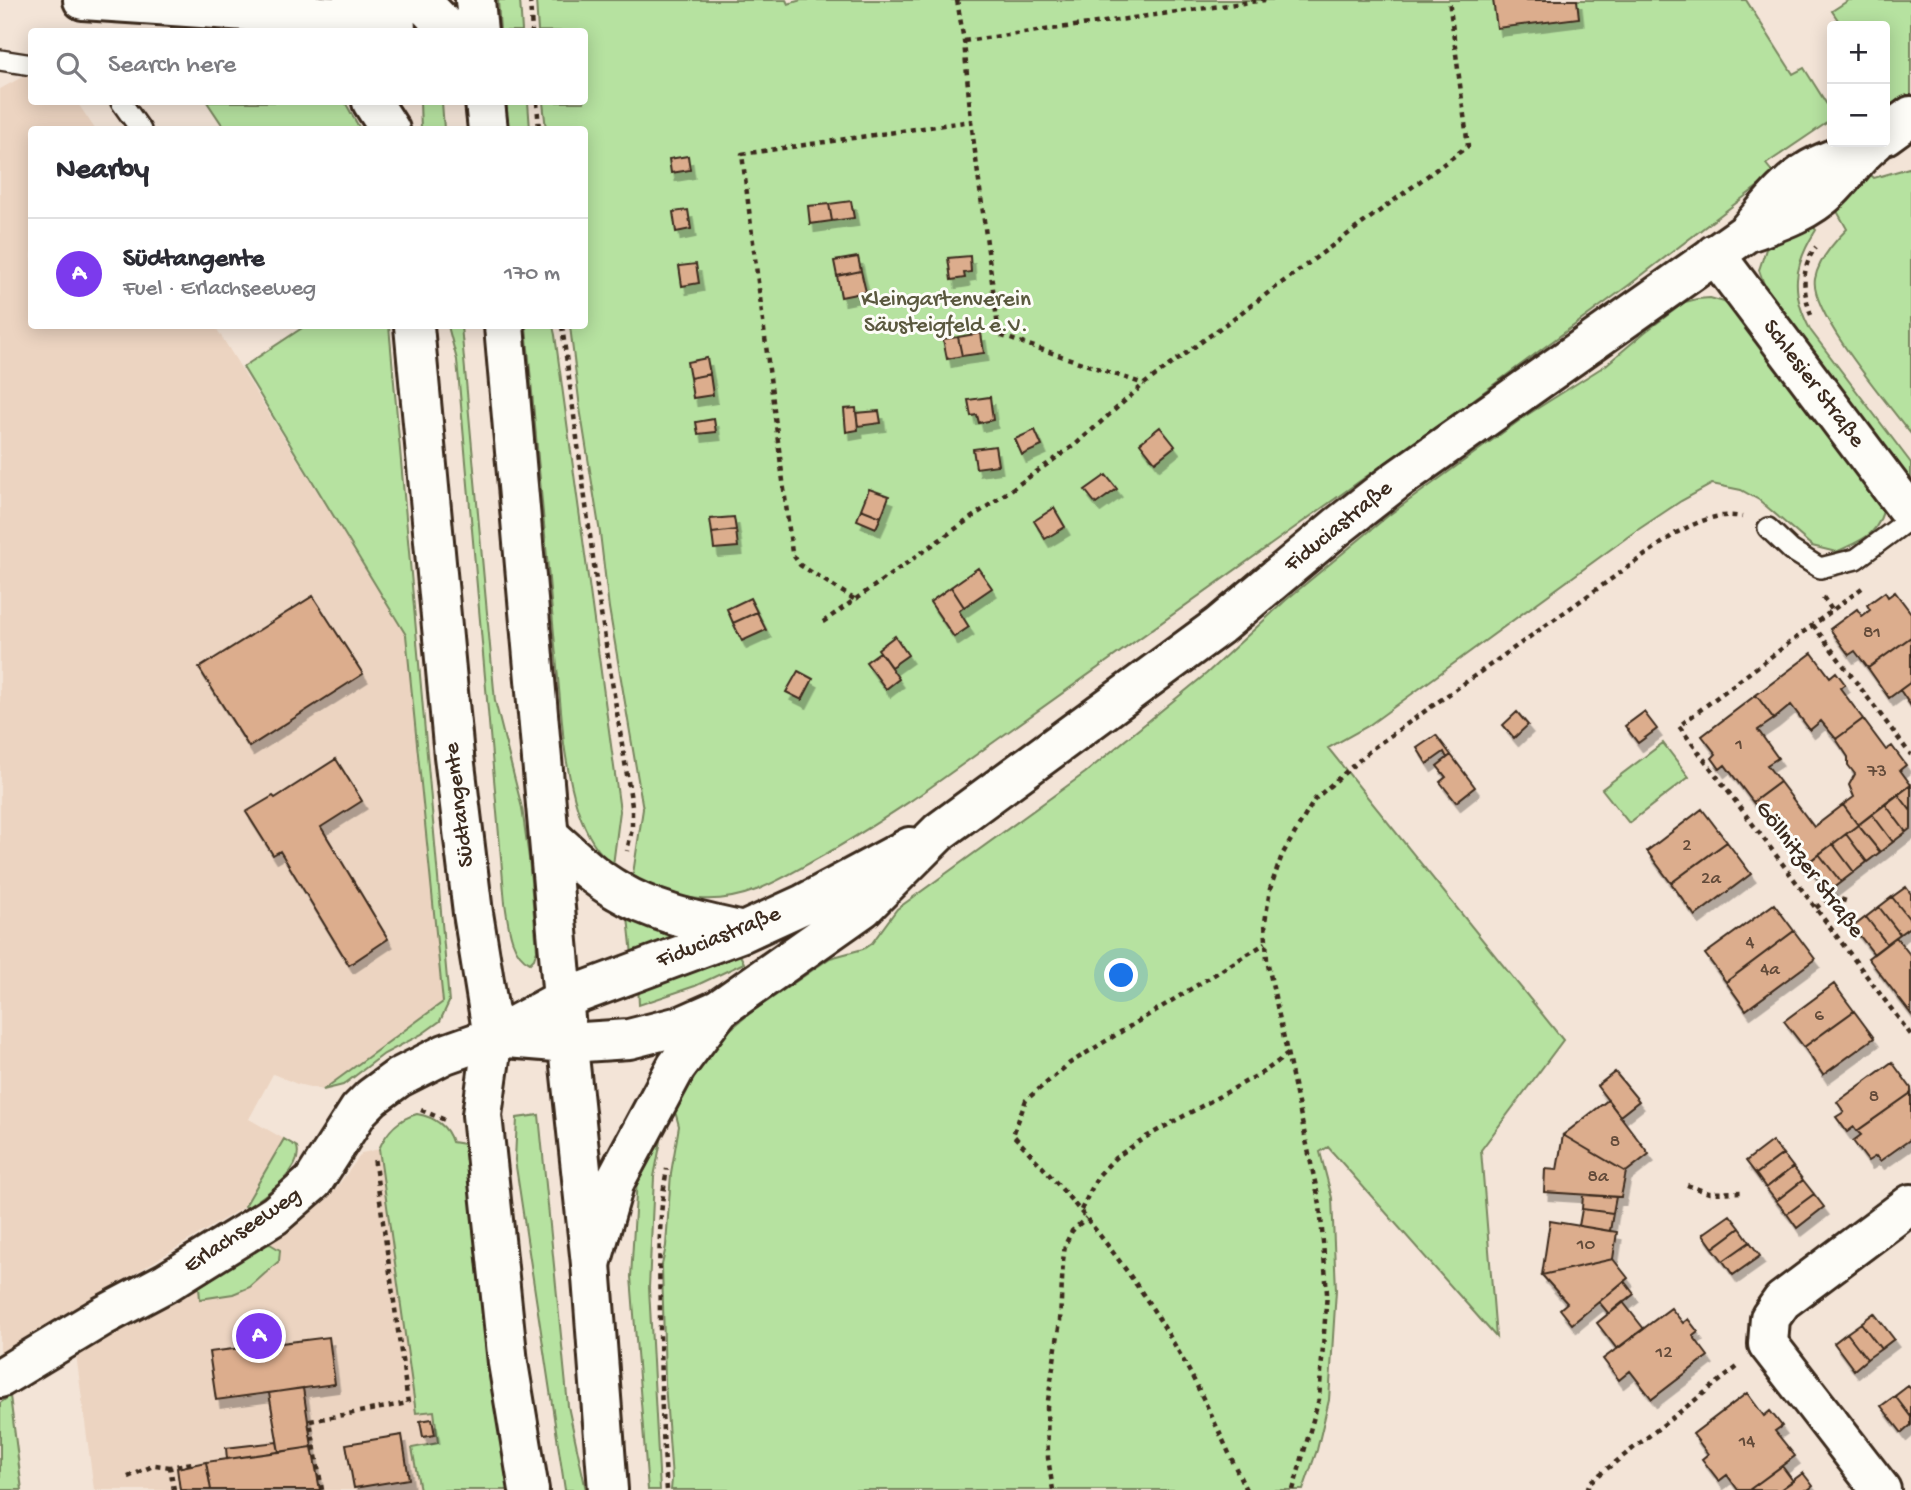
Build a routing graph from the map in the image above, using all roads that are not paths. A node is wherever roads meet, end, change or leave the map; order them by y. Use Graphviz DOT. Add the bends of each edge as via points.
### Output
graph roads {
  1 [pos="83,0"];
  2 [pos="475,0"];
  3 [pos="402,7"];
  4 [pos="278,22"];
  5 [pos="443,28"];
  6 [pos="478,28"];
  7 [pos="0,60"];
  8 [pos="28,64"];
  9 [pos="123,105"];
  10 [pos="374,105"];
  11 [pos="400,105"];
  12 [pos="485,105"];
  13 [pos="1911,116"];
  14 [pos="138,126"];
  15 [pos="387,126"];
  16 [pos="401,126"];
  17 [pos="488,126"];
  18 [pos="1890,131"];
  19 [pos="1862,147"];
  20 [pos="1870,147"];
  21 [pos="1746,233"];
  22 [pos="1715,254"];
  23 [pos="414,329"];
  24 [pos="504,329"];
  25 [pos="1911,516"];
  26 [pos="1768,528"];
  27 [pos="940,831"];
  28 [pos="551,836"];
  29 [pos="743,932"];
  30 [pos="564,999"];
  31 [pos="718,1010"];
  32 [pos="493,1037"];
  33 [pos="568,1043"];
  34 [pos="1911,1204"];
  35 [pos="591,1264"];
  36 [pos="0,1378"];
  37 [pos="529,1490"];
  38 [pos="608,1490"];
  39 [pos="1881,1490"];
  1 -- 4 [label="main road"];
  2 -- 6 [label="main road"];
  3 -- 4 [label="main road" via="360,16"];
  3 -- 5 [label="main road"];
  7 -- 8 [label="lane"];
  9 -- 14 [label="lane"];
  10 -- 15 [label="main road"];
  11 -- 16 [label="main road"];
  12 -- 17 [label="main road"];
  13 -- 18 [label="main road, Fiduciastraße"];
  19 -- 21 [label="main road, Fiduciastraße" via="1812,168 1784,188"];
  20 -- 21 [label="main road, Fiduciastraße" via="1812,204"];
  21 -- 22 [label="main road, Fiduciastraße"];
  22 -- 25 [label="main road, Schlesier Straße"];
  22 -- 27 [label="main road, Fiduciastraße" via="1397,480 1219,626"];
  23 -- 32 [label="main road, Südtangente" via="454,756"];
  24 -- 28 [label="main road"];
  25 -- 26 [label="lane" via="1856,559 1820,568"];
  27 -- 29 [label="main road, Fiduciastraße"];
  27 -- 31 [label="main road, Fiduciastraße" via="863,908"];
  28 -- 29 [label="main road" via="619,892 668,914"];
  28 -- 30 [label="main road"];
  29 -- 30 [label="main road, Fiduciastraße"];
  30 -- 32 [label="main road, Fiduciastraße"];
  30 -- 33 [label="main road"];
  31 -- 33 [label="main road, Fiduciastraße" via="654,1034"];
  31 -- 35 [label="main road" via="676,1067 615,1181"];
  32 -- 33 [label="main road, Fiduciastraße"];
  32 -- 36 [label="main road, Erlachseeweg" via="445,1054 372,1097 313,1182 275,1215"];
  32 -- 37 [label="main road, Südtangente" via="482,1115 508,1363"];
  33 -- 35 [label="main road"];
  34 -- 39 [label="main road" via="1782,1301 1770,1318 1769,1345"];
  35 -- 38 [label="main road"];
}
